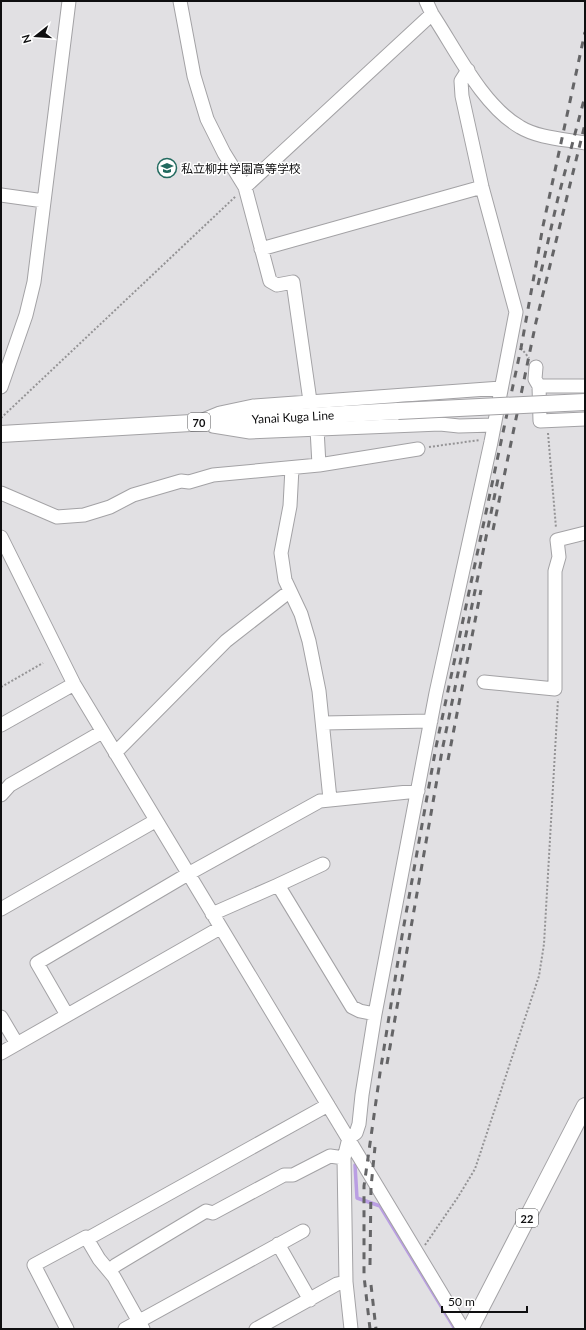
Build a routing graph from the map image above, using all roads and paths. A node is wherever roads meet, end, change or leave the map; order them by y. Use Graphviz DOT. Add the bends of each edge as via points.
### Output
graph roads {
  1 [pos="69,1"];
  2 [pos="180,1"];
  3 [pos="426,1"];
  4 [pos="432,14"];
  5 [pos="468,70"];
  6 [pos="585,143"];
  7 [pos="245,187"];
  8 [pos="482,187"];
  9 [pos="1,195"];
  10 [pos="44,201"];
  11 [pos="261,249"];
  12 [pos="511,336"];
  13 [pos="536,367"];
  14 [pos="1,386"];
  15 [pos="539,386"];
  16 [pos="585,386"];
  17 [pos="501,388"];
  18 [pos="438,392"];
  19 [pos="310,401"];
  20 [pos="585,402"];
  21 [pos="1,418"];
  22 [pos="585,419"];
  23 [pos="546,421"];
  24 [pos="199,422"];
  25 [pos="440,424"];
  26 [pos="494,425"];
  27 [pos="317,429"];
  28 [pos="1,434"];
  29 [pos="490,442"];
  30 [pos="418,449"];
  31 [pos="319,465"];
  32 [pos="292,468"];
  33 [pos="1,492"];
  34 [pos="585,534"];
  35 [pos="1,537"];
  36 [pos="557,540"];
  37 [pos="290,591"];
  38 [pos="43,664"];
  39 [pos="484,682"];
  40 [pos="74,684"];
  41 [pos="1,687"];
  42 [pos="555,689"];
  43 [pos="431,721"];
  44 [pos="323,723"];
  45 [pos="1,725"];
  46 [pos="102,732"];
  47 [pos="115,753"];
  48 [pos="418,791"];
  49 [pos="1,795"];
  50 [pos="330,799"];
  51 [pos="155,821"];
  52 [pos="323,864"];
  53 [pos="188,874"];
  54 [pos="278,885"];
  55 [pos="1,909"];
  56 [pos="212,914"];
  57 [pos="220,928"];
  58 [pos="375,1014"];
  59 [pos="67,1015"];
  60 [pos="1,1017"];
  61 [pos="17,1044"];
  62 [pos="1,1053"];
  63 [pos="328,1105"];
  64 [pos="585,1106"];
  65 [pos="349,1138"];
  66 [pos="344,1158"];
  67 [pos="303,1231"];
  68 [pos="87,1239"];
  69 [pos="278,1244"];
  70 [pos="418,1252"];
  71 [pos="109,1271"];
  72 [pos="346,1282"];
  73 [pos="310,1300"];
  74 [pos="141,1325"];
  75 [pos="67,1329"];
  76 [pos="125,1329"];
  77 [pos="256,1329"];
  78 [pos="351,1329"];
  79 [pos="464,1329"];
  80 [pos="470,1329"];
  1 -- 10 [label="street"];
  2 -- 7 [label="street" via="194,76 207,119"];
  3 -- 4 [label="street"];
  4 -- 5 [label="street"];
  4 -- 7 [label="street"];
  5 -- 6 [label="street" via="491,104 520,128"];
  5 -- 8 [label="street" via="461,81 462,96"];
  7 -- 11 [label="street"];
  7 -- 21 [label="path"];
  8 -- 11 [label="street"];
  8 -- 12 [label="street" via="516,312"];
  9 -- 10 [label="street"];
  10 -- 14 [label="street" via="34,282 26,315"];
  11 -- 19 [label="street" via="270,281 277,285 293,282"];
  12 -- 13 [label="path"];
  12 -- 17 [label="street"];
  13 -- 15 [label="street" via="535,378"];
  15 -- 16 [label="street"];
  15 -- 23 [label="street" via="540,421"];
  17 -- 18 [label="street"];
  17 -- 26 [label="street"];
  18 -- 19 [label="street"];
  18 -- 25 [label="street"];
  19 -- 24 [label="street" via="253,406 220,413"];
  20 -- 24 [label="main road, Yanai Kuga Line / 70, bridge"];
  22 -- 23 [label="street"];
  23 -- 36 [label="path"];
  24 -- 27 [label="street" via="250,432"];
  24 -- 28 [label="main road, Yanai Kuga Line / 70"];
  25 -- 26 [label="street"];
  25 -- 27 [label="street"];
  26 -- 29 [label="street"];
  27 -- 31 [label="street"];
  29 -- 30 [label="path" via="479,440"];
  29 -- 43 [label="street"];
  30 -- 31 [label="street"];
  31 -- 32 [label="street"];
  32 -- 33 [label="street" via="213,475 189,482 181,481 133,495 110,507 84,515 57,517"];
  32 -- 37 [label="street" via="290,506 281,553 285,580"];
  34 -- 36 [label="street"];
  35 -- 40 [label="street"];
  36 -- 42 [label="street" via="559,557 555,571"];
  37 -- 44 [label="street" via="301,614 309,641"];
  37 -- 47 [label="street" via="226,641"];
  38 -- 41 [label="path"];
  39 -- 42 [label="street"];
  40 -- 45 [label="street"];
  40 -- 46 [label="street"];
  42 -- 70 [label="path" via="558,698 554,780 544,944 539,976 475,1168 454,1203"];
  43 -- 44 [label="street"];
  43 -- 48 [label="street"];
  44 -- 50 [label="street"];
  46 -- 47 [label="street"];
  46 -- 49 [label="street" via="10,785"];
  47 -- 51 [label="street"];
  48 -- 50 [label="street"];
  48 -- 58 [label="street"];
  50 -- 53 [label="street" via="320,801"];
  51 -- 53 [label="street"];
  51 -- 55 [label="street"];
  52 -- 54 [label="street"];
  53 -- 56 [label="street"];
  53 -- 59 [label="street" via="37,963"];
  54 -- 56 [label="street"];
  54 -- 58 [label="street" via="352,1007"];
  56 -- 57 [label="street"];
  57 -- 59 [label="street"];
  57 -- 63 [label="street"];
  58 -- 65 [label="street" via="360,1124 356,1133"];
  59 -- 61 [label="street"];
  60 -- 61 [label="street"];
  61 -- 62 [label="street"];
  63 -- 65 [label="street"];
  63 -- 68 [label="street"];
  64 -- 80 [label="main road, 22"];
  65 -- 66 [label="street"];
  65 -- 70 [label="street"];
  66 -- 71 [label="street" via="330,1156 293,1175 284,1175 213,1213 206,1211"];
  66 -- 72 [label="street"];
  67 -- 69 [label="street"];
  68 -- 71 [label="street"];
  68 -- 75 [label="street" via="86,1237 34,1265"];
  69 -- 73 [label="street"];
  69 -- 74 [label="street"];
  70 -- 79 [label="street"];
  71 -- 74 [label="street"];
  72 -- 73 [label="street" via="337,1284"];
  72 -- 78 [label="street"];
  73 -- 77 [label="street"];
  74 -- 76 [label="street"];
}
